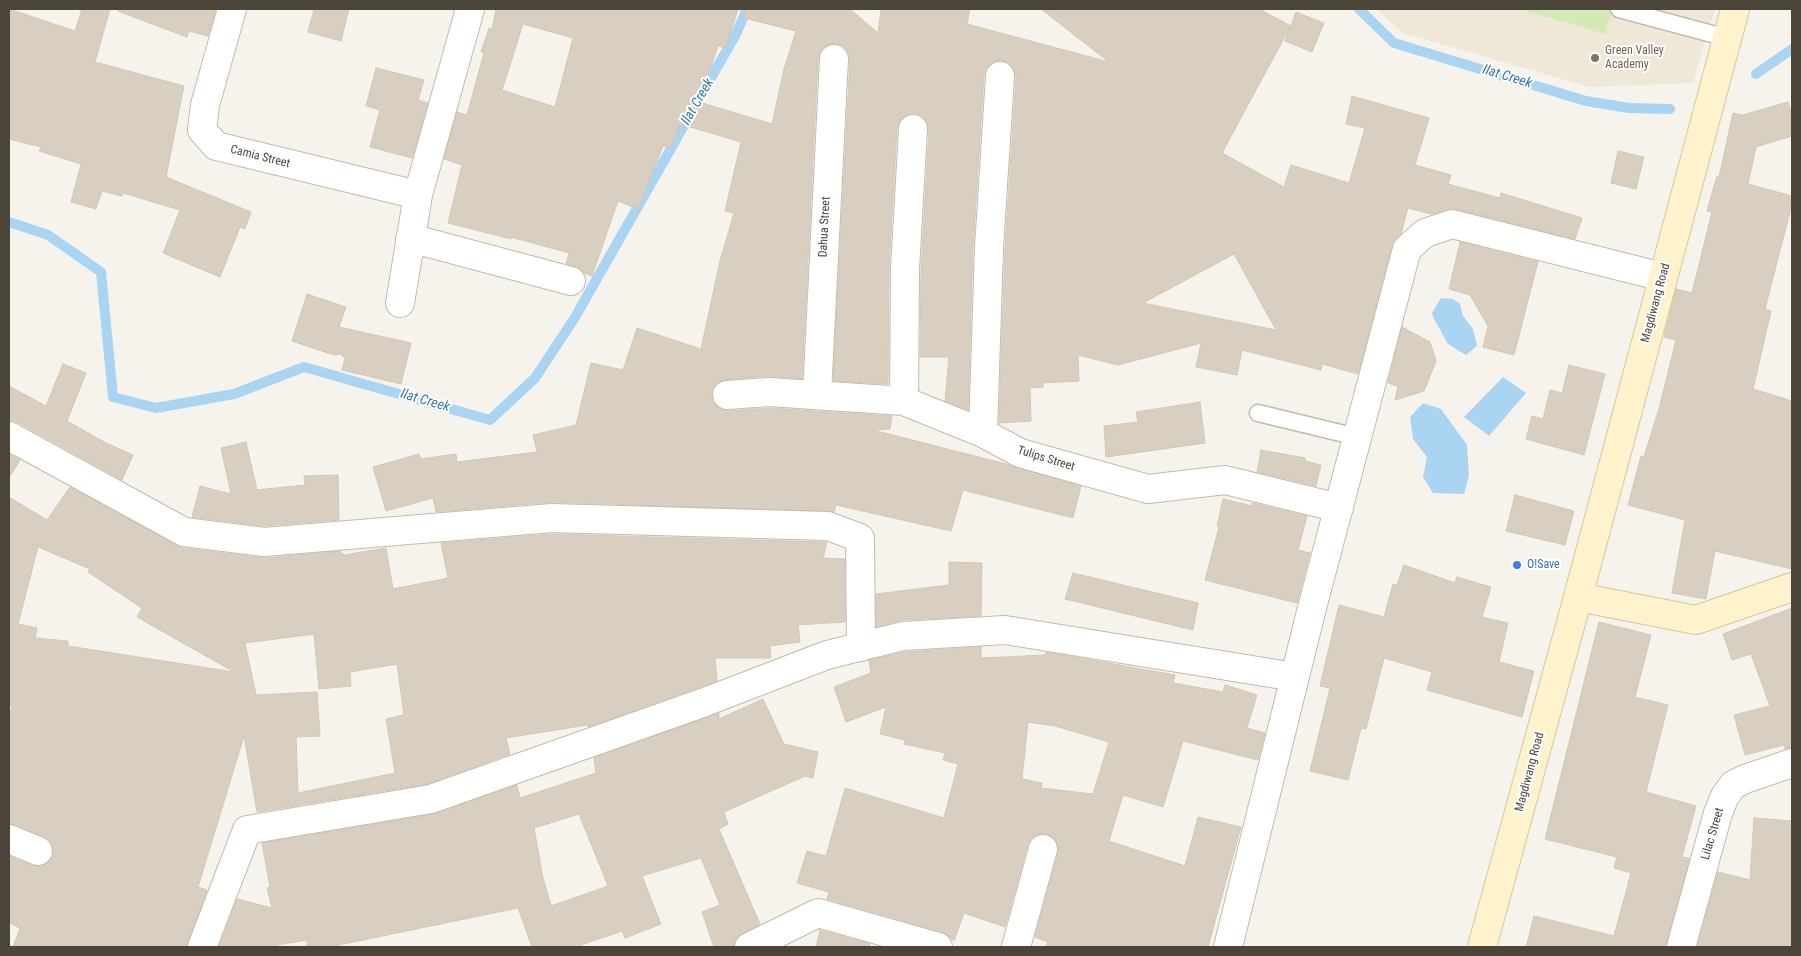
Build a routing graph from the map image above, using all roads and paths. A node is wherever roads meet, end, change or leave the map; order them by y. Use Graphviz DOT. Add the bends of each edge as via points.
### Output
graph roads {
  1 [pos="232,9"];
  2 [pos="470,9"];
  3 [pos="1619,9"];
  4 [pos="1734,9"];
  5 [pos="1726,38"];
  6 [pos="834,59"];
  7 [pos="1000,76"];
  8 [pos="913,129"];
  9 [pos="418,194"];
  10 [pos="410,238"];
  11 [pos="1663,277"];
  12 [pos="571,281"];
  13 [pos="400,304"];
  14 [pos="727,395"];
  15 [pos="817,395"];
  16 [pos="904,401"];
  17 [pos="1258,413"];
  18 [pos="983,433"];
  19 [pos="9,436"];
  20 [pos="1357,436"];
  21 [pos="1339,508"];
  22 [pos="1792,587"];
  23 [pos="1578,597"];
  24 [pos="862,647"];
  25 [pos="1295,677"];
  26 [pos="1792,763"];
  27 [pos="9,839"];
  28 [pos="1043,849"];
  29 [pos="38,850"];
  30 [pos="893,940"];
  31 [pos="202,947"];
  32 [pos="749,947"];
  33 [pos="938,947"];
  34 [pos="1016,947"];
  35 [pos="1228,947"];
  36 [pos="1482,947"];
  37 [pos="1681,947"];
  1 -- 9 [label="street, Camia Street" via="205,105 202,130 216,146"];
  2 -- 9 [label="street"];
  3 -- 5 [label="lane"];
  4 -- 5 [label="main road, Magdiwang Road"];
  5 -- 11 [label="main road, Magdiwang Road"];
  6 -- 15 [label="street, Dahua Street"];
  7 -- 18 [label="street" via="989,248"];
  8 -- 16 [label="street" via="905,269"];
  9 -- 10 [label="street"];
  10 -- 12 [label="street"];
  10 -- 13 [label="street"];
  11 -- 20 [label="street" via="1452,224 1425,233 1407,249"];
  11 -- 23 [label="main road, Magdiwang Road"];
  14 -- 15 [label="street, Tulips Street" via="769,392"];
  15 -- 16 [label="street, Tulips Street"];
  16 -- 18 [label="street, Tulips Street"];
  17 -- 20 [label="lane"];
  18 -- 21 [label="street, Tulips Street" via="1020,453 1148,489 1225,480"];
  19 -- 24 [label="street" via="184,532 264,542 552,518 828,526 860,538"];
  20 -- 21 [label="street"];
  21 -- 25 [label="street"];
  22 -- 23 [label="main road" via="1696,620"];
  23 -- 36 [label="main road, Magdiwang Road"];
  24 -- 25 [label="street" via="903,636 1005,630"];
  24 -- 31 [label="street" via="827,655 706,702 431,799 247,830"];
  25 -- 35 [label="street"];
  26 -- 37 [label="street, Lilac Street" via="1745,779 1725,796"];
  27 -- 29 [label="street"];
  28 -- 34 [label="street"];
  30 -- 32 [label="street" via="818,914"];
  30 -- 33 [label="street"];
}
